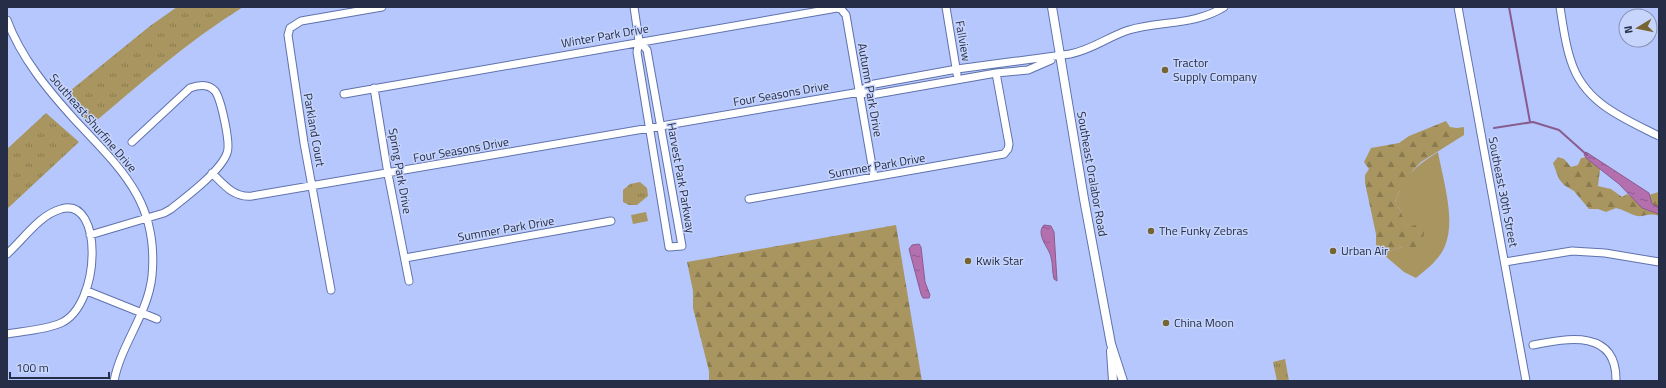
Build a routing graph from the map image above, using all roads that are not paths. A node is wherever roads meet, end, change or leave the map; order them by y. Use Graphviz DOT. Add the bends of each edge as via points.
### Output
graph roads {
  1 [pos="382,7"];
  2 [pos="634,7"];
  3 [pos="946,7"];
  4 [pos="1052,7"];
  5 [pos="1224,7"];
  6 [pos="1458,7"];
  7 [pos="1560,7"];
  8 [pos="841,9"];
  9 [pos="7,20"];
  10 [pos="10,35"];
  11 [pos="639,41"];
  12 [pos="1060,56"];
  13 [pos="957,70"];
  14 [pos="996,73"];
  15 [pos="958,80"];
  16 [pos="374,88"];
  17 [pos="860,92"];
  18 [pos="344,94"];
  19 [pos="660,126"];
  20 [pos="648,128"];
  21 [pos="1659,136"];
  22 [pos="132,142"];
  23 [pos="212,173"];
  24 [pos="388,174"];
  25 [pos="874,177"];
  26 [pos="312,186"];
  27 [pos="749,199"];
  28 [pos="147,218"];
  29 [pos="612,222"];
  30 [pos="90,235"];
  31 [pos="7,254"];
  32 [pos="405,258"];
  33 [pos="1505,262"];
  34 [pos="1659,262"];
  35 [pos="409,281"];
  36 [pos="332,290"];
  37 [pos="87,291"];
  38 [pos="142,314"];
  39 [pos="157,319"];
  40 [pos="7,334"];
  41 [pos="1111,344"];
  42 [pos="1533,345"];
  43 [pos="114,381"];
  44 [pos="1113,381"];
  45 [pos="1123,381"];
  46 [pos="1526,381"];
  47 [pos="1616,381"];
  1 -- 26 [label="street, Parkland Court" via="301,21 290,28 288,35"];
  2 -- 11 [label="street, Harvest Park Parkway"];
  3 -- 13 [label="street, Fallview"];
  4 -- 12 [label="main road, Southeast Oralabor Road"];
  5 -- 12 [label="street" via="1202,17 1132,30 1088,50"];
  6 -- 33 [label="street, Southeast 30th Street"];
  7 -- 21 [label="street" via="1571,61 1585,89 1608,110"];
  8 -- 11 [label="street, Winter Park Drive" via="827,9"];
  8 -- 17 [label="street, Autumn Park Drive" via="846,15"];
  9 -- 10 [label="street, Southeast Shurfine Drive"];
  10 -- 28 [label="street, Southeast Shurfine Drive" via="48,90 129,179"];
  11 -- 16 [label="street, Winter Park Drive"];
  11 -- 19 [label="street, Harvest Park Parkway" via="647,50"];
  11 -- 20 [label="street, Harvest Park Parkway" via="637,52"];
  12 -- 13 [label="street, Four Seasons Drive"];
  12 -- 14 [label="street, Four Seasons Drive" via="1028,70"];
  12 -- 41 [label="main road, Southeast Oralabor Road"];
  13 -- 15 [label="street, Fallview"];
  13 -- 17 [label="street, Four Seasons Drive" via="868,85"];
  14 -- 15 [label="street, Four Seasons Drive"];
  14 -- 25 [label="street, Summer Park Drive" via="1009,144 1007,152"];
  15 -- 17 [label="street, Four Seasons Drive" via="871,95"];
  16 -- 18 [label="street, Winter Park Drive"];
  16 -- 24 [label="street, Spring Park Drive"];
  17 -- 19 [label="street, Four Seasons Drive"];
  17 -- 25 [label="street, Autumn Park Drive"];
  19 -- 20 [label="street, Four Seasons Drive"];
  19 -- 20 [label="street, Harvest Park Parkway" via="682,246 669,247"];
  20 -- 24 [label="street, Four Seasons Drive"];
  22 -- 23 [label="street" via="190,88 207,86 215,91 229,143 227,153"];
  23 -- 26 [label="street, Four Seasons Drive" via="231,191 246,196"];
  23 -- 28 [label="street" via="171,209"];
  24 -- 26 [label="street, Four Seasons Drive"];
  24 -- 32 [label="street, Spring Park Drive"];
  25 -- 27 [label="street, Summer Park Drive"];
  26 -- 36 [label="street, Parkland Court"];
  28 -- 30 [label="street"];
  28 -- 38 [label="street, Southeast Shurfine Drive" via="153,261 149,293"];
  29 -- 32 [label="street, Summer Park Drive"];
  30 -- 31 [label="street" via="86,219 78,212 68,208 60,209 39,222"];
  30 -- 37 [label="street" via="93,262"];
  32 -- 35 [label="street, Spring Park Drive"];
  33 -- 34 [label="street" via="1572,251 1605,253"];
  33 -- 46 [label="street, Southeast 30th Street"];
  37 -- 38 [label="street"];
  37 -- 40 [label="street" via="71,315 62,323"];
  38 -- 39 [label="street"];
  38 -- 43 [label="street, Southeast Shurfine Drive" via="118,365"];
  41 -- 44 [label="main road, Southeast Oralabor Road"];
  41 -- 45 [label="main road, Southeast Oralabor Road"];
  42 -- 47 [label="street" via="1556,340 1579,339 1594,342 1610,354"];
}
